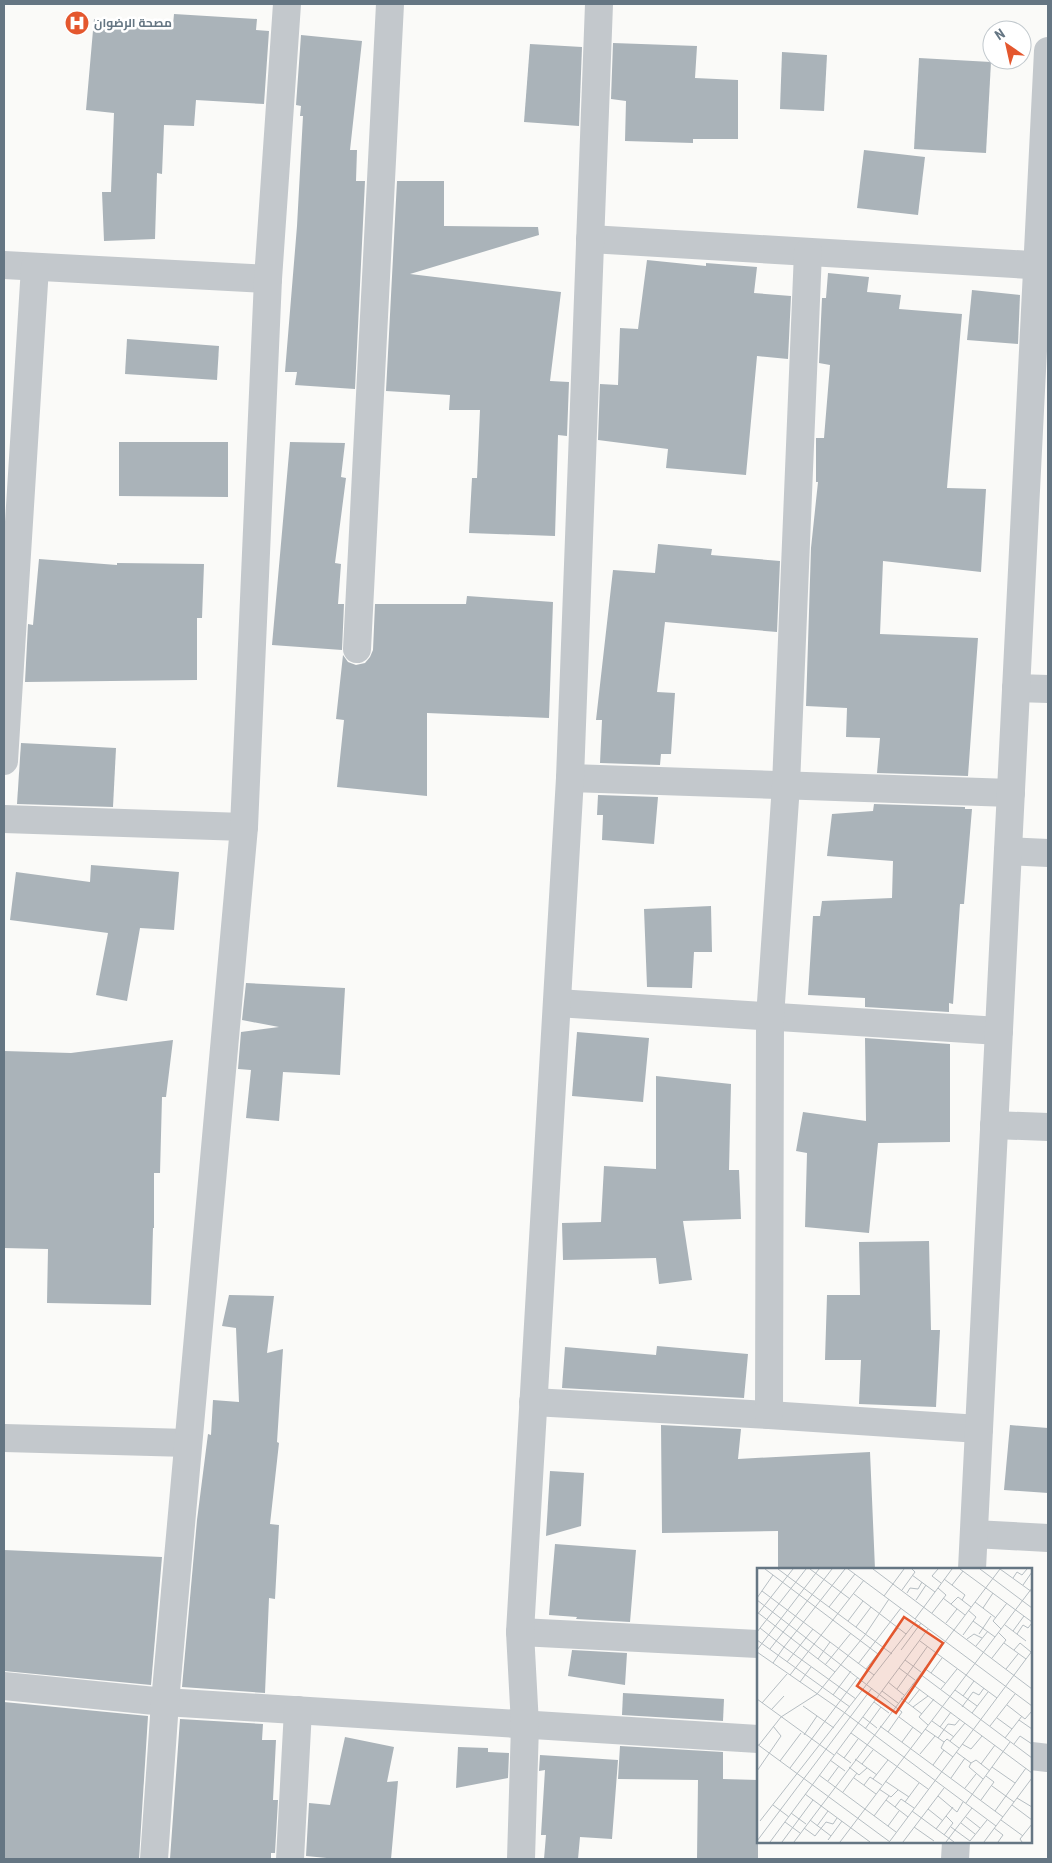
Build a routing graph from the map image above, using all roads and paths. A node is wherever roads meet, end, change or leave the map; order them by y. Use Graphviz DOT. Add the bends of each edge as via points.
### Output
graph roads {
  1 [pos="287,4"];
  2 [pos="390,4"];
  3 [pos="599,4"];
  4 [pos="1048,50"];
  5 [pos="590,239"];
  6 [pos="808,252"];
  7 [pos="4,265"];
  8 [pos="1043,266"];
  9 [pos="35,267"];
  10 [pos="268,279"];
  11 [pos="357,648"];
  12 [pos="1016,688"];
  13 [pos="1048,689"];
  14 [pos="4,762"];
  15 [pos="570,778"];
  16 [pos="786,785"];
  17 [pos="1011,793"];
  18 [pos="4,819"];
  19 [pos="244,827"];
  20 [pos="1008,851"];
  21 [pos="1048,852"];
  22 [pos="557,1003"];
  23 [pos="770,1017"];
  24 [pos="999,1031"];
  25 [pos="994,1125"];
  26 [pos="1048,1127"];
  27 [pos="533,1402"];
  28 [pos="769,1415"];
  29 [pos="979,1429"];
  30 [pos="4,1438"];
  31 [pos="188,1443"];
  32 [pos="974,1534"];
  33 [pos="1048,1538"];
  34 [pos="972,1568"];
  35 [pos="520,1632"];
  36 [pos="757,1644"];
  37 [pos="4,1686"];
  38 [pos="165,1702"];
  39 [pos="298,1710"];
  40 [pos="525,1725"];
  41 [pos="757,1739"];
  42 [pos="1032,1756"];
  43 [pos="1048,1758"];
  44 [pos="956,1843"];
  45 [pos="154,1859"];
  46 [pos="290,1859"];
  47 [pos="521,1859"];
  48 [pos="955,1859"];
  1 -- 10 [label="street"];
  2 -- 11 [label="street"];
  3 -- 5 [label="street"];
  4 -- 8 [label="street"];
  5 -- 6 [label="street"];
  5 -- 15 [label="street"];
  6 -- 8 [label="street"];
  6 -- 16 [label="street"];
  7 -- 9 [label="street"];
  8 -- 12 [label="street"];
  9 -- 10 [label="street"];
  9 -- 14 [label="street"];
  10 -- 19 [label="street"];
  12 -- 13 [label="street"];
  12 -- 17 [label="street"];
  15 -- 16 [label="street"];
  15 -- 22 [label="street"];
  16 -- 17 [label="street"];
  16 -- 23 [label="street"];
  17 -- 20 [label="street"];
  18 -- 19 [label="street"];
  19 -- 31 [label="street"];
  20 -- 21 [label="street"];
  20 -- 24 [label="street"];
  22 -- 23 [label="street"];
  22 -- 27 [label="street"];
  23 -- 24 [label="street"];
  23 -- 28 [label="street"];
  24 -- 25 [label="street"];
  25 -- 26 [label="street"];
  25 -- 29 [label="street"];
  27 -- 28 [label="street"];
  27 -- 35 [label="street"];
  28 -- 29 [label="street"];
  29 -- 32 [label="street"];
  30 -- 31 [label="street"];
  31 -- 38 [label="street"];
  32 -- 33 [label="street"];
  32 -- 34 [label="street"];
  35 -- 36 [label="street"];
  35 -- 40 [label="street"];
  37 -- 38 [label="street"];
  38 -- 39 [label="street"];
  38 -- 45 [label="street"];
  39 -- 40 [label="street"];
  39 -- 46 [label="street"];
  40 -- 41 [label="street"];
  40 -- 47 [label="street"];
  42 -- 43 [label="street"];
  44 -- 48 [label="street"];
}
